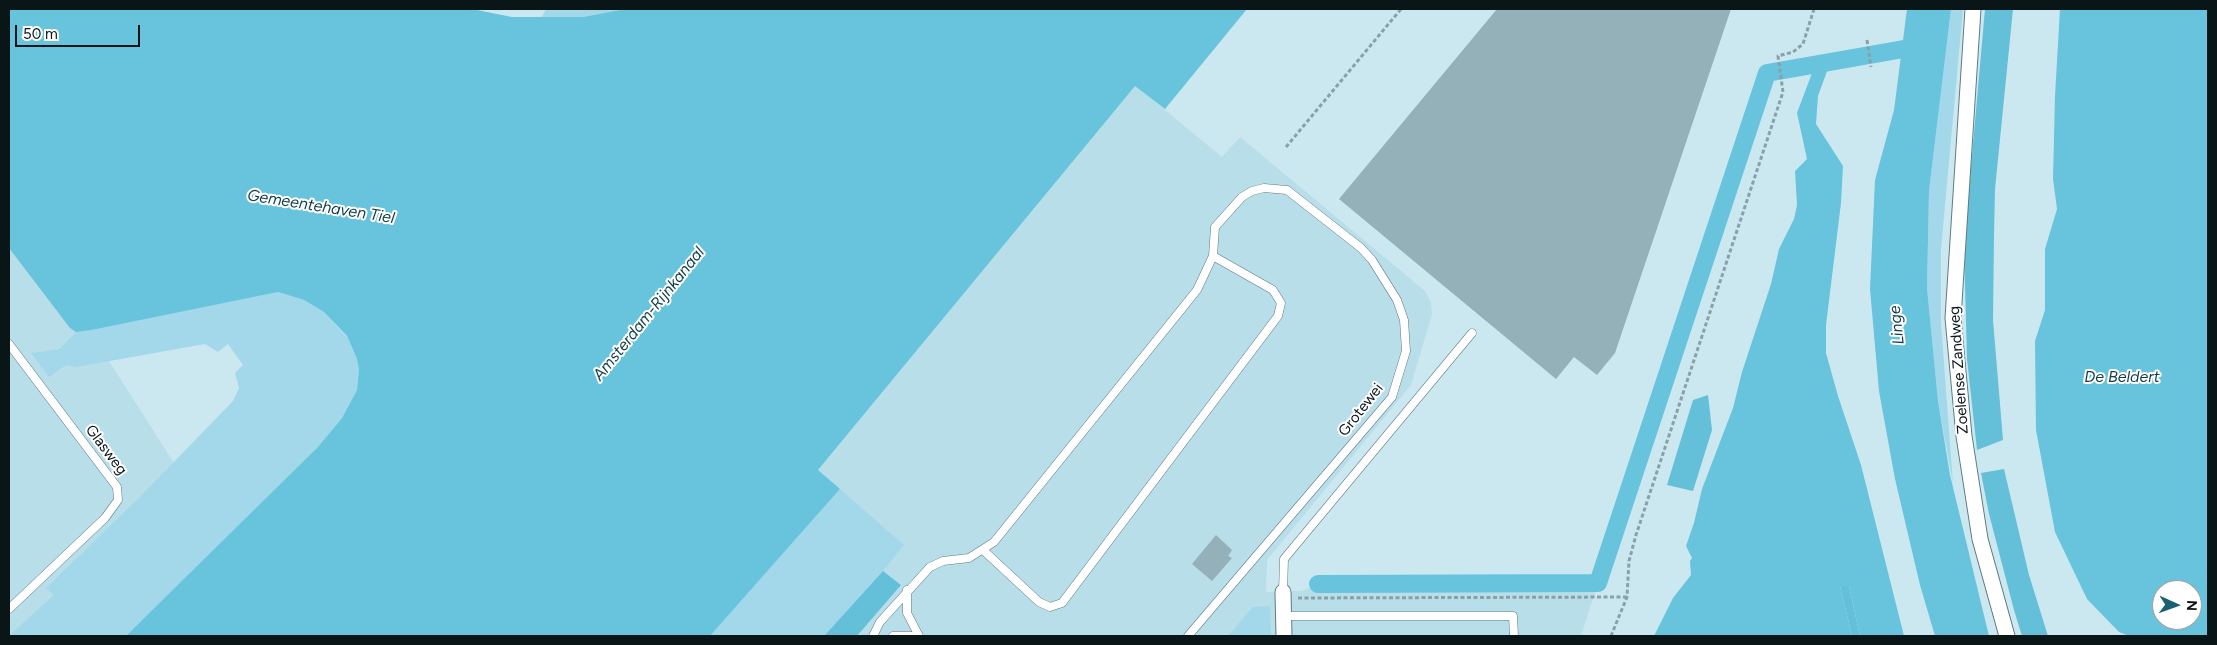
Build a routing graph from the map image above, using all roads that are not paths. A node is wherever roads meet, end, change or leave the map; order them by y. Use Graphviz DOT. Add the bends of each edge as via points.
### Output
graph roads {
  1 [pos="1973,9"];
  2 [pos="1213,256"];
  3 [pos="1472,333"];
  4 [pos="9,344"];
  5 [pos="982,550"];
  6 [pos="907,590"];
  7 [pos="1283,595"];
  8 [pos="9,609"];
  9 [pos="1283,616"];
  10 [pos="873,636"];
  11 [pos="893,636"];
  12 [pos="911,636"];
  13 [pos="919,636"];
  14 [pos="1188,636"];
  15 [pos="1284,636"];
  16 [pos="1514,636"];
  17 [pos="2007,636"];
  1 -- 17 [label="street, Zoelense Zandweg" via="1953,318 1964,436 1980,539"];
  2 -- 5 [label="lane" via="1197,290 994,542"];
  2 -- 5 [label="lane" via="1273,290 1280,303 1278,316 1062,603 1050,607 1039,602"];
  2 -- 14 [label="lane, Grotewei" via="1215,228 1242,197 1264,188 1287,190 1372,260 1397,300 1404,320 1406,351 1392,397"];
  3 -- 7 [label="lane" via="1284,559"];
  4 -- 8 [label="lane, Glasweg" via="117,487 118,500 105,518"];
  5 -- 6 [label="lane" via="969,558 930,566"];
  6 -- 10 [label="lane" via="880,622"];
  6 -- 13 [label="lane" via="906,613"];
  7 -- 9 [label="street"];
  9 -- 15 [label="street"];
  9 -- 16 [label="lane" via="1513,616"];
  11 -- 12 [label="lane"];
}
